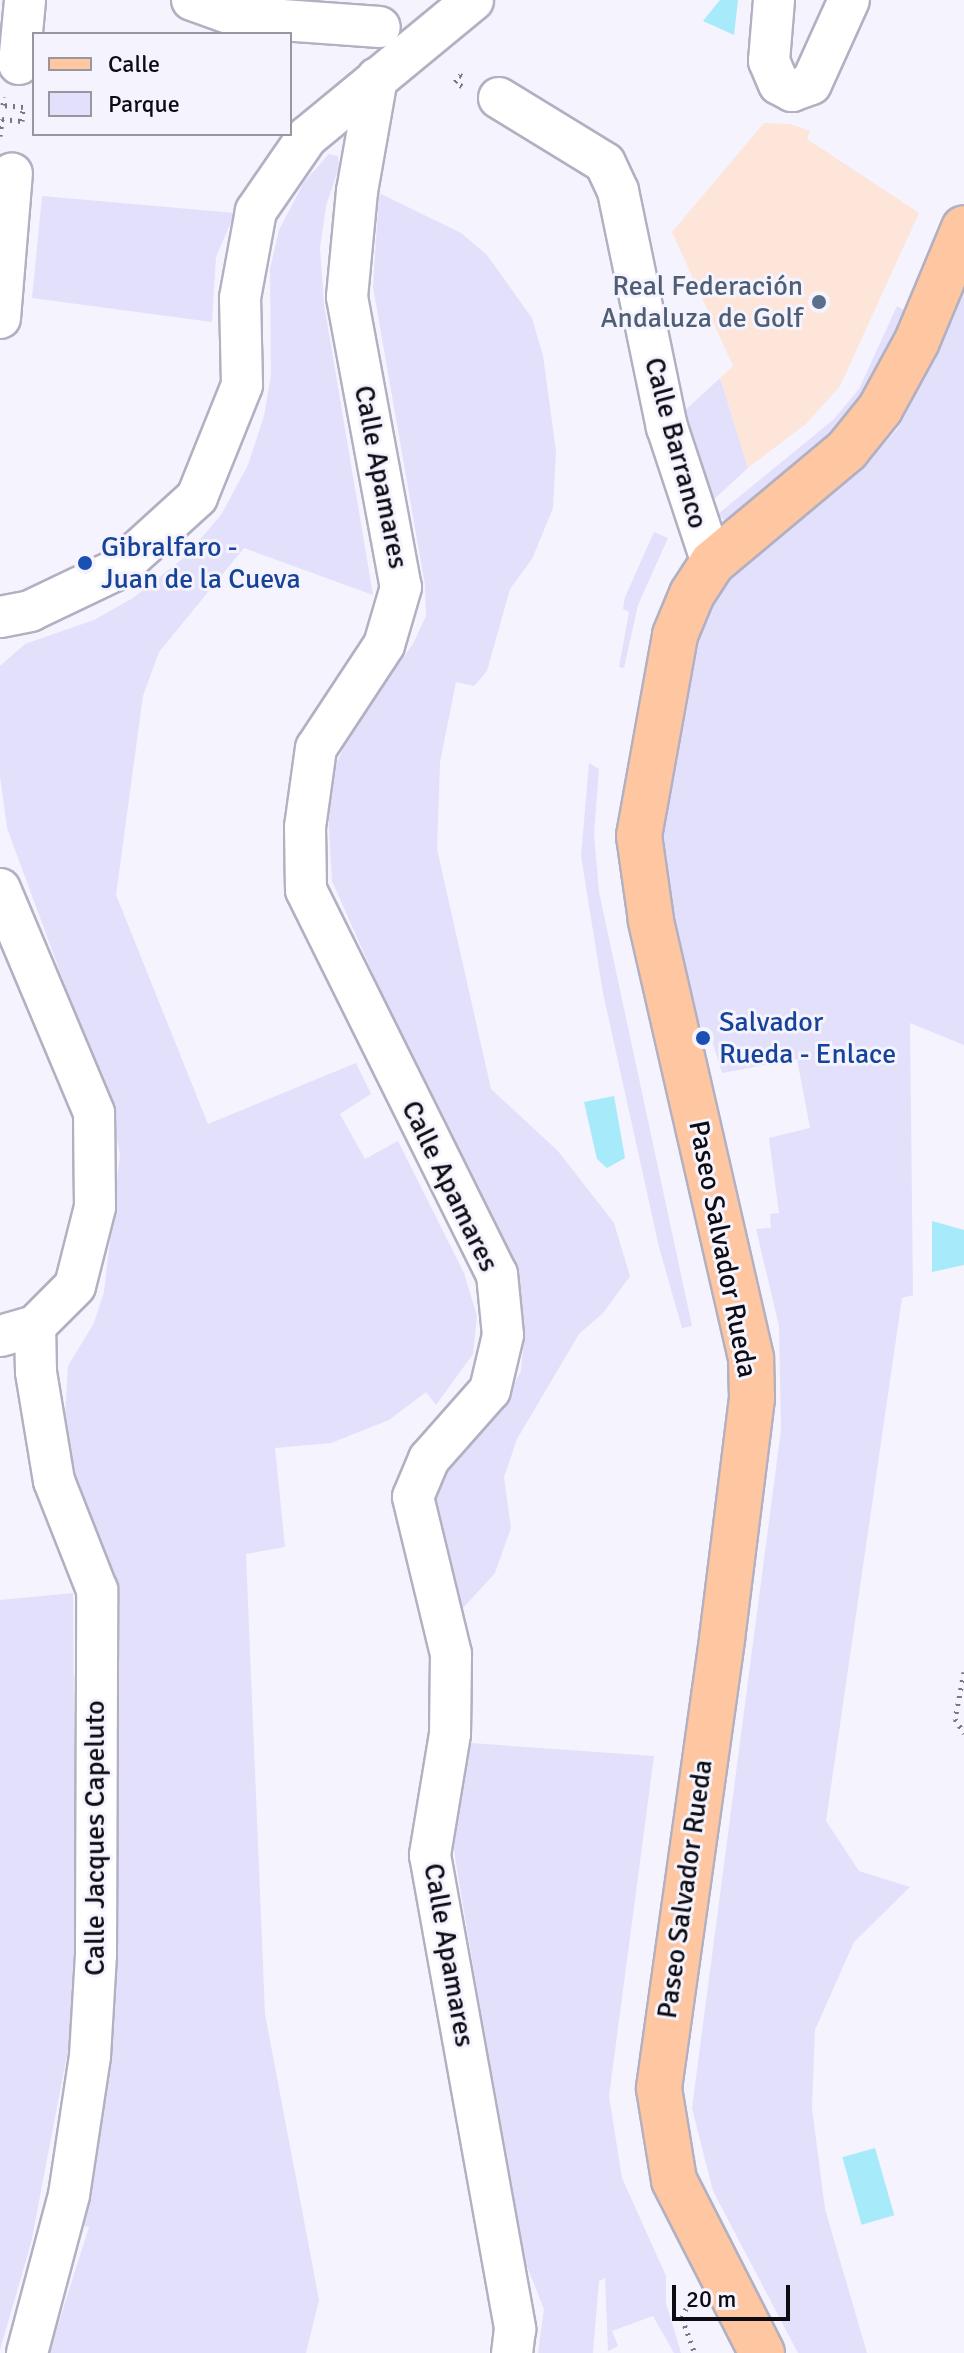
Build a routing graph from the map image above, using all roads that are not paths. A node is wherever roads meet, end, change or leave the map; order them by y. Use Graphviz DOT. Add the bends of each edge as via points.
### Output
graph roads {
  1 [pos="25,0"];
  2 [pos="192,0"];
  3 [pos="473,0"];
  4 [pos="774,0"];
  5 [pos="849,0"];
  6 [pos="380,27"];
  7 [pos="377,78"];
  8 [pos="16,79"];
  9 [pos="499,98"];
  10 [pos="12,173"];
  11 [pos="964,228"];
  12 [pos="0,318"];
  13 [pos="712,563"];
  14 [pos="0,617"];
  15 [pos="0,889"];
  16 [pos="18,1331"];
  17 [pos="27,2353"];
  18 [pos="512,2353"];
  19 [pos="762,2353"];
  1 -- 8 [label="street"];
  2 -- 6 [label="street" via="240,17"];
  3 -- 7 [label="street"];
  4 -- 5 [label="street" via="769,61 779,84 792,91 811,84"];
  7 -- 14 [label="street" via="307,137 256,211 240,298 242,385 197,497 118,569 30,611"];
  7 -- 18 [label="street, Calle Apamares" via="357,191 347,297 401,587 384,645 316,748 305,827 306,890 497,1274 503,1335 490,1390 429,1459 413,1497 451,1654 450,1734 430,1855 515,2329"];
  9 -- 13 [label="street, Calle Barranco" via="605,163 618,191 667,427"];
  10 -- 12 [label="street"];
  11 -- 13 [label="main road, Paseo Salvador Rueda" via="917,341 880,409 847,450"];
  13 -- 19 [label="main road, Paseo Salvador Rueda" via="675,635 639,836 651,920 751,1358 752,1398 659,2088 674,2180"];
  15 -- 16 [label="street" via="94,1113 95,1207 75,1286"];
  16 -- 17 [label="street, Calle Jacques Capeluto" via="36,1372 54,1481 97,1590 96,1954 90,2056 69,2195"];
}
